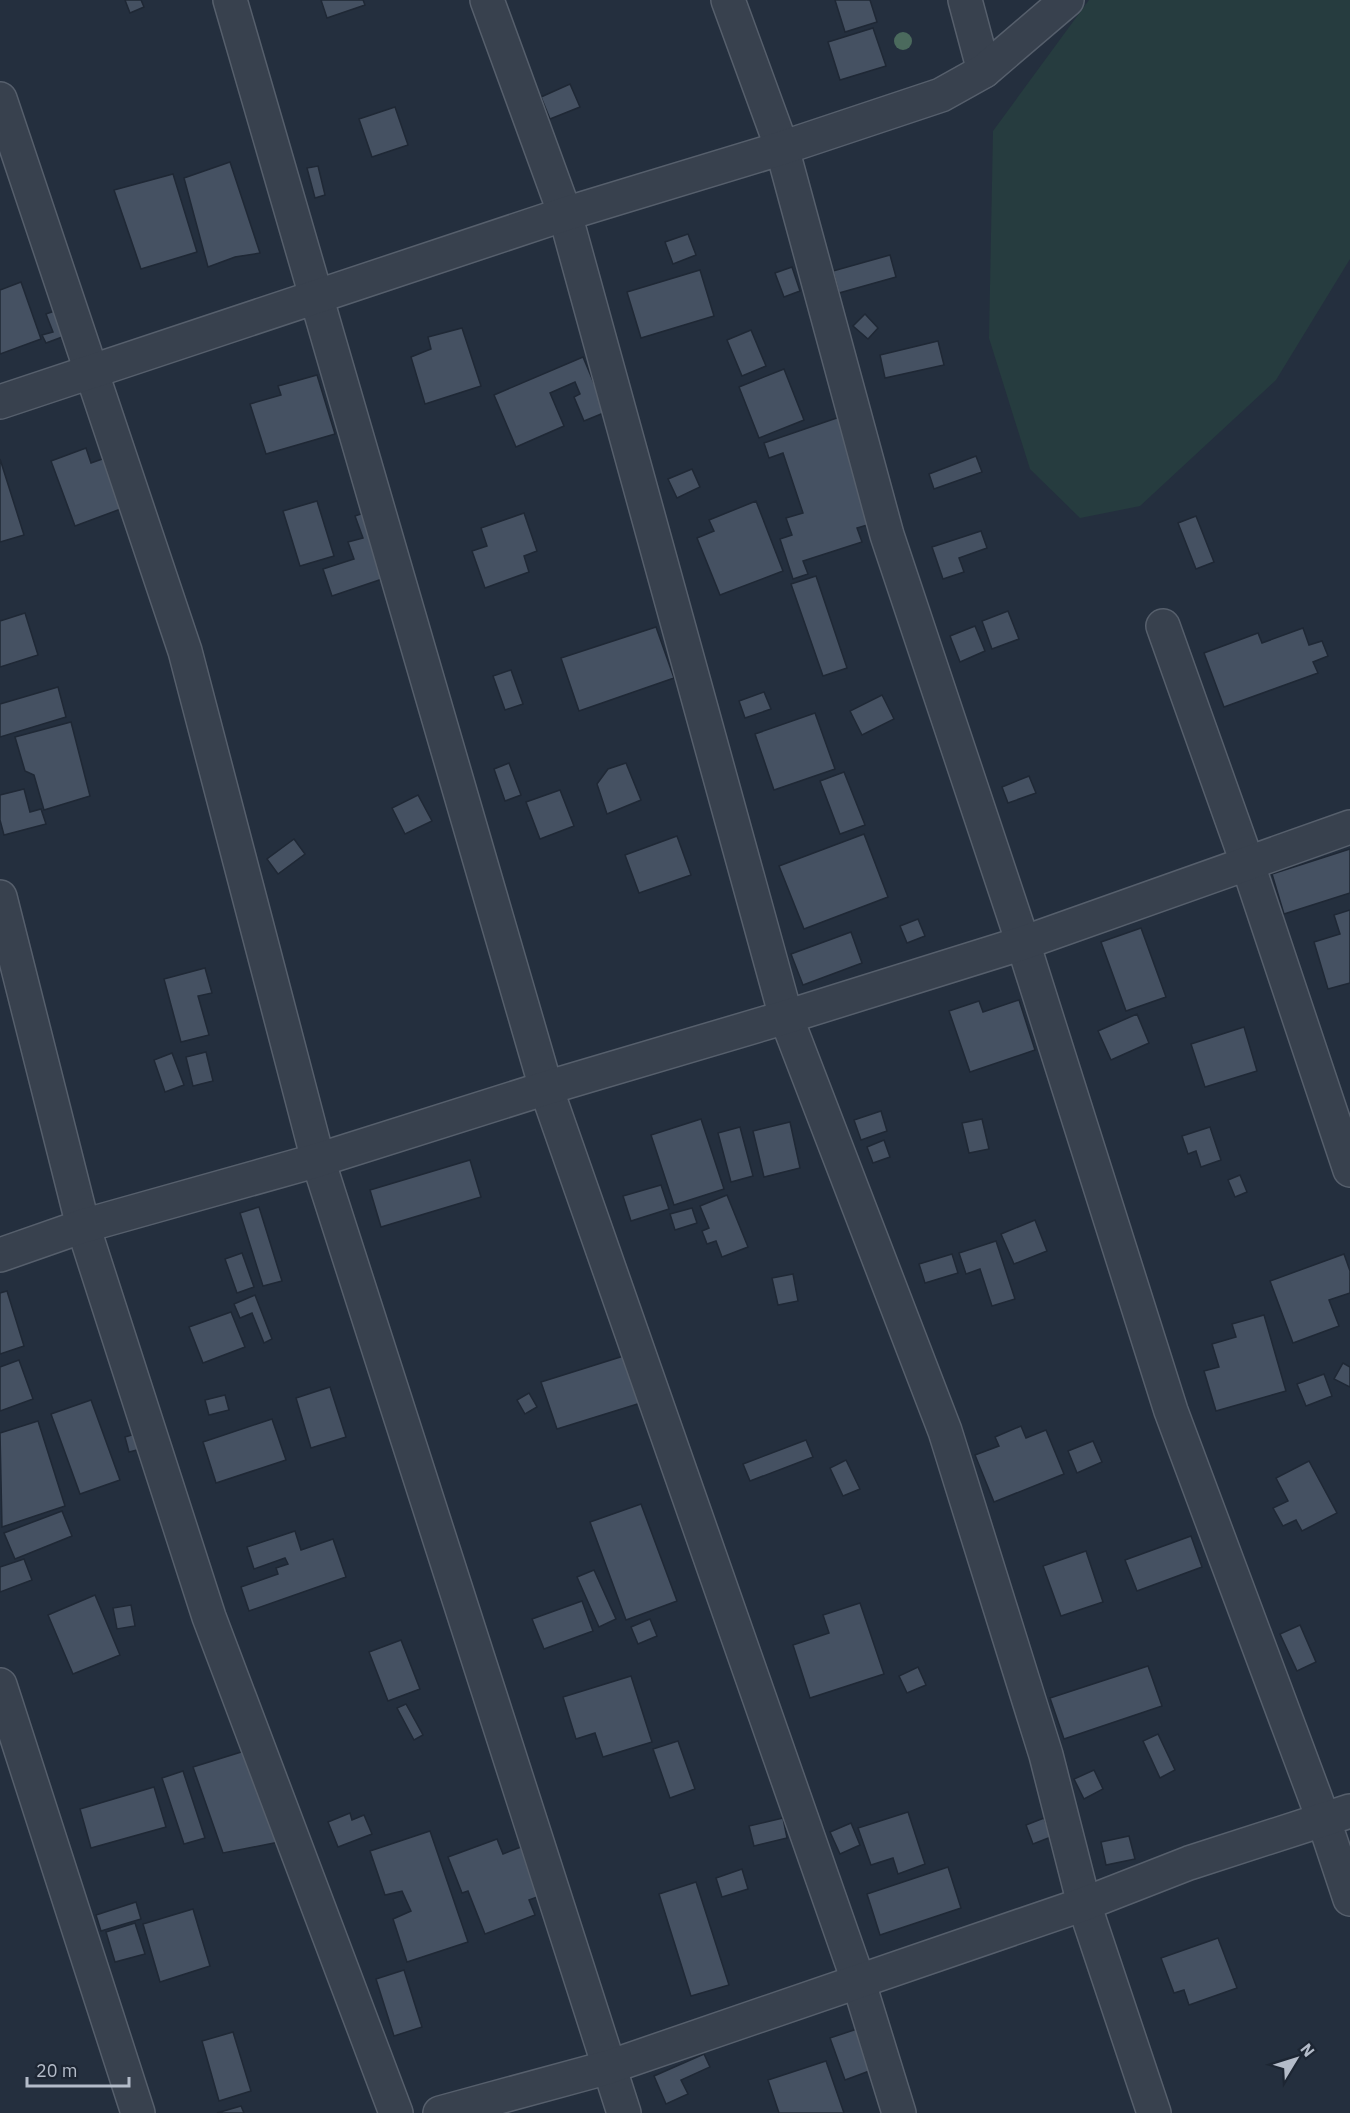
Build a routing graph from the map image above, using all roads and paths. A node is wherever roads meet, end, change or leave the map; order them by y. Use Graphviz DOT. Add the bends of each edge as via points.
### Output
graph roads {
  1 [pos="230,0"];
  2 [pos="487,0"];
  3 [pos="728,0"];
  4 [pos="965,0"];
  5 [pos="1067,0"];
  6 [pos="984,70"];
  7 [pos="0,99"];
  8 [pos="782,148"];
  9 [pos="565,214"];
  10 [pos="318,297"];
  11 [pos="92,373"];
  12 [pos="0,402"];
  13 [pos="1163,626"];
  14 [pos="1350,827"];
  15 [pos="1248,865"];
  16 [pos="0,897"];
  17 [pos="1023,943"];
  18 [pos="786,1017"];
  19 [pos="546,1088"];
  20 [pos="318,1160"];
  21 [pos="1350,1170"];
  22 [pos="84,1226"];
  23 [pos="0,1255"];
  24 [pos="0,1685"];
  25 [pos="1337,1816"];
  26 [pos="1350,1899"];
  27 [pos="1084,1904"];
  28 [pos="858,1980"];
  29 [pos="609,2067"];
  30 [pos="138,2113"];
  31 [pos="396,2113"];
  32 [pos="440,2113"];
  33 [pos="624,2113"];
  34 [pos="899,2113"];
  35 [pos="1154,2113"];
  1 -- 10 [label="street"];
  2 -- 9 [label="street"];
  3 -- 8 [label="street"];
  4 -- 6 [label="street"];
  5 -- 6 [label="street"];
  6 -- 8 [label="street" via="941,95"];
  7 -- 11 [label="street"];
  8 -- 9 [label="street"];
  8 -- 17 [label="street" via="887,535"];
  9 -- 10 [label="street"];
  9 -- 18 [label="street"];
  10 -- 11 [label="street"];
  10 -- 19 [label="street"];
  11 -- 12 [label="street"];
  11 -- 20 [label="street" via="185,651"];
  13 -- 15 [label="street"];
  14 -- 15 [label="street"];
  15 -- 17 [label="street"];
  15 -- 21 [label="street"];
  16 -- 22 [label="street"];
  17 -- 18 [label="street"];
  17 -- 25 [label="street" via="1171,1411"];
  18 -- 19 [label="street"];
  18 -- 27 [label="street" via="945,1431 1046,1755"];
  19 -- 20 [label="street"];
  19 -- 28 [label="street"];
  20 -- 22 [label="street"];
  20 -- 29 [label="street"];
  22 -- 23 [label="street"];
  22 -- 31 [label="street" via="209,1617"];
  24 -- 30 [label="street"];
  25 -- 26 [label="street"];
  25 -- 27 [label="street" via="1189,1863"];
  27 -- 28 [label="street"];
  27 -- 35 [label="street"];
  28 -- 29 [label="street"];
  28 -- 34 [label="street"];
  29 -- 32 [label="street"];
  29 -- 33 [label="street"];
}
